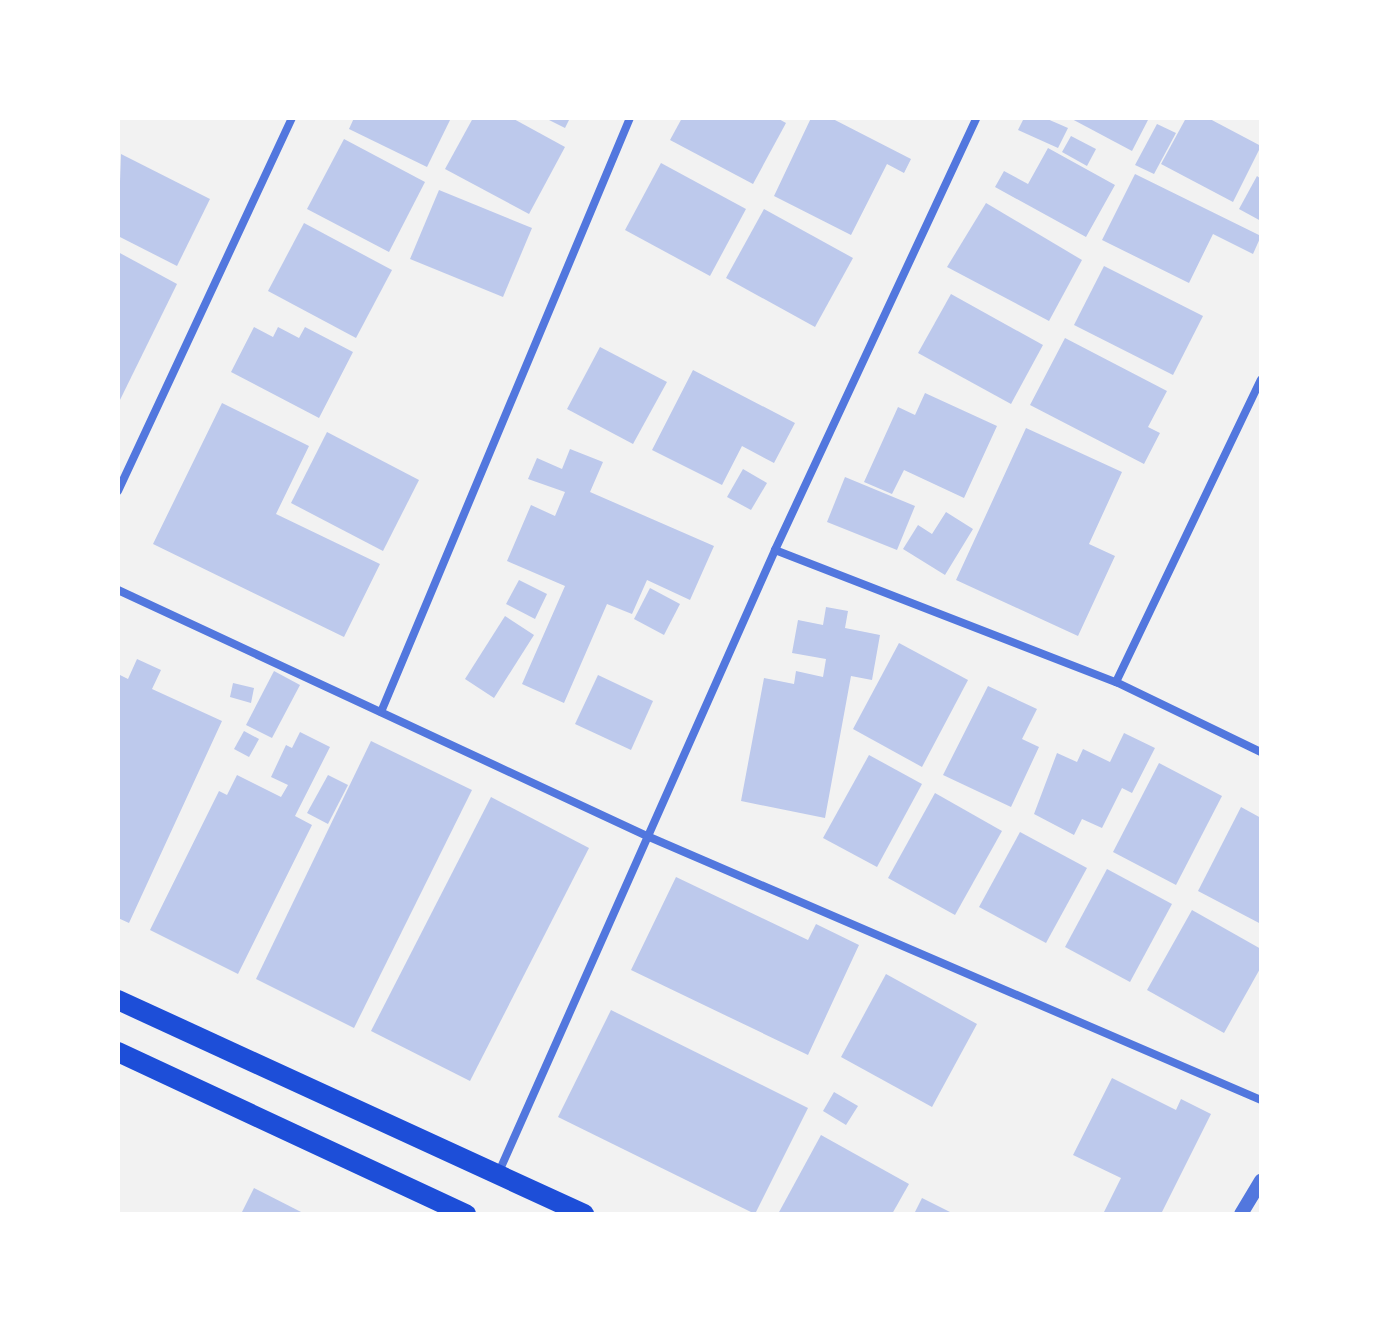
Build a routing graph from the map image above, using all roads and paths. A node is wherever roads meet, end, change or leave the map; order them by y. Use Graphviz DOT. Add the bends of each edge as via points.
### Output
graph roads {
  1 [pos="292,118"];
  2 [pos="630,118"];
  3 [pos="976,118"];
  4 [pos="1261,380"];
  5 [pos="118,491"];
  6 [pos="775,550"];
  7 [pos="118,590"];
  8 [pos="1116,682"];
  9 [pos="381,712"];
  10 [pos="1261,752"];
  11 [pos="647,836"];
  12 [pos="118,1000"];
  13 [pos="118,1052"];
  14 [pos="1261,1100"];
  15 [pos="498,1175"];
  16 [pos="1261,1181"];
  17 [pos="466,1214"];
  18 [pos="584,1214"];
  19 [pos="1241,1214"];
  1 -- 5 [label="street"];
  2 -- 9 [label="street"];
  3 -- 6 [label="street"];
  4 -- 8 [label="street"];
  6 -- 8 [label="street"];
  6 -- 11 [label="street"];
  7 -- 9 [label="street"];
  8 -- 10 [label="street"];
  9 -- 11 [label="street"];
  11 -- 14 [label="street"];
  11 -- 15 [label="street"];
  12 -- 15 [label="main road"];
  13 -- 17 [label="main road"];
  15 -- 18 [label="main road"];
  16 -- 19 [label="street"];
}
